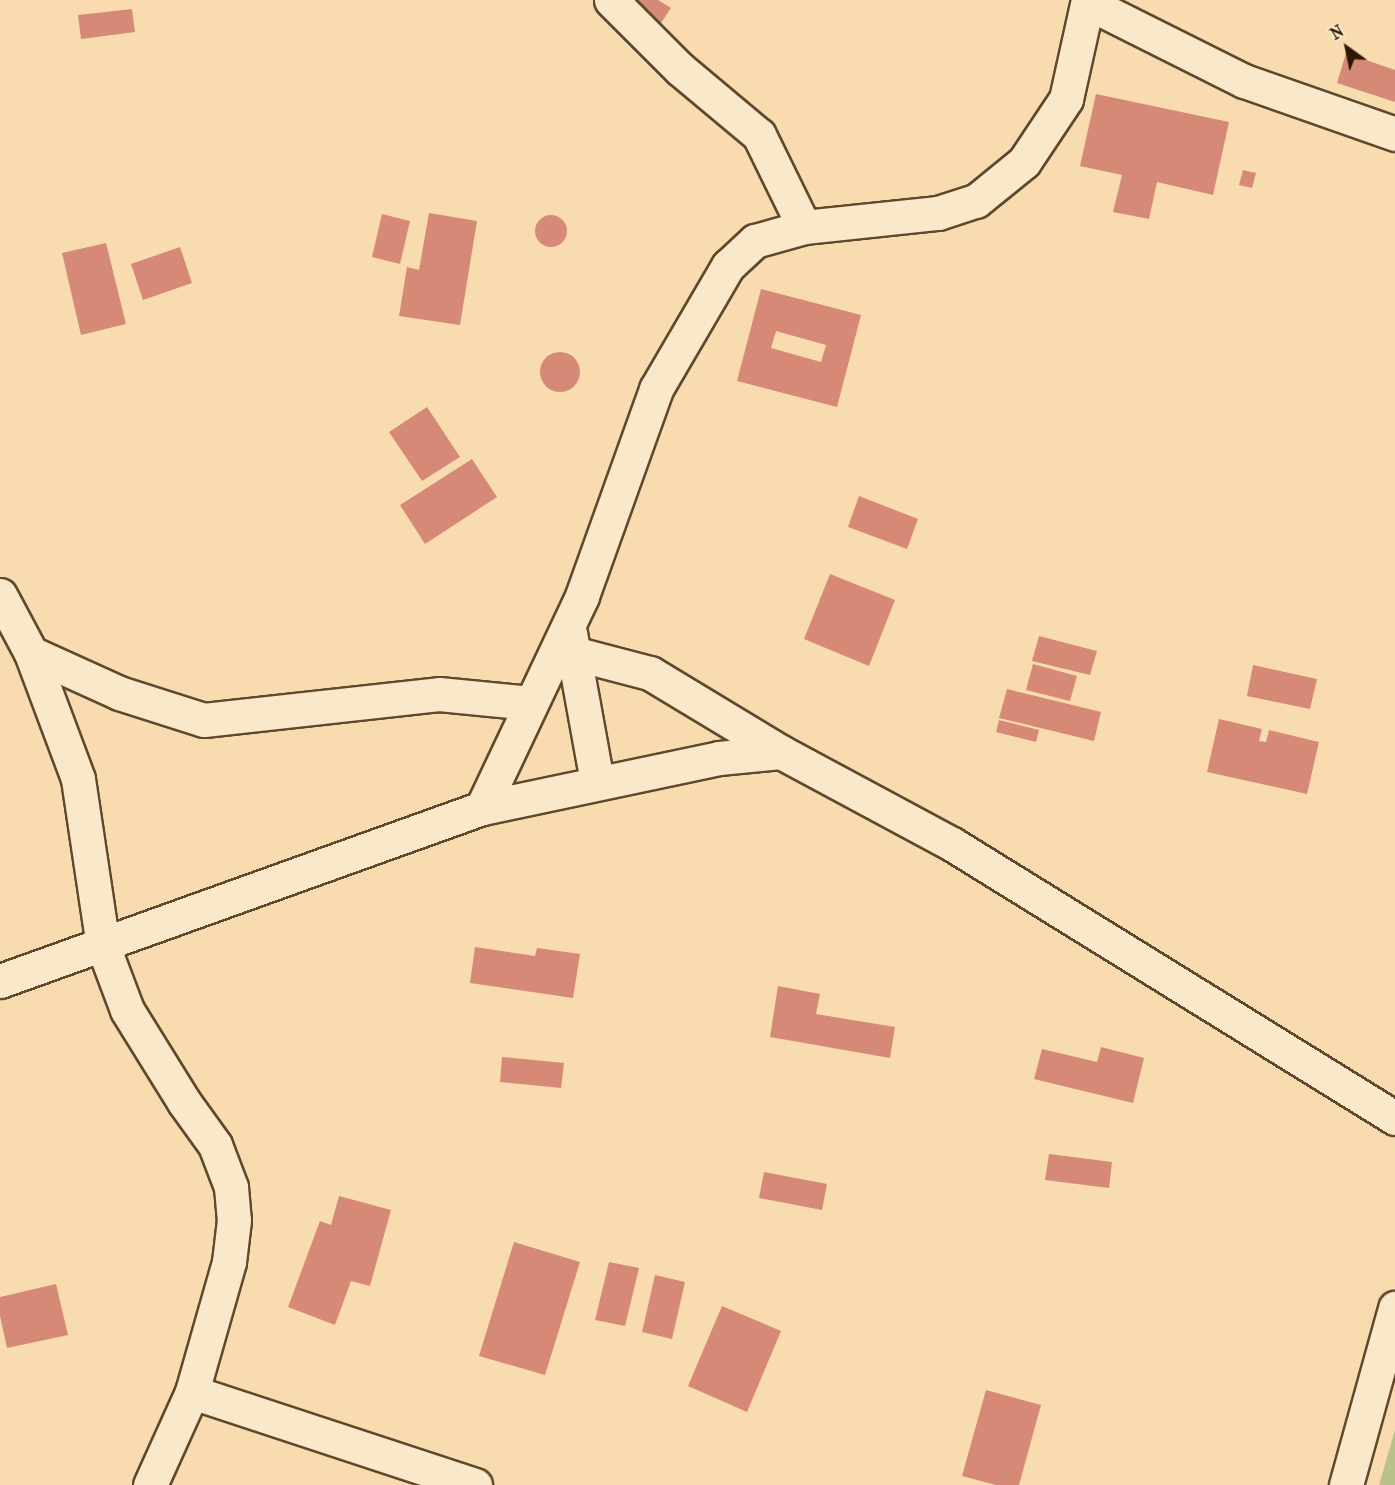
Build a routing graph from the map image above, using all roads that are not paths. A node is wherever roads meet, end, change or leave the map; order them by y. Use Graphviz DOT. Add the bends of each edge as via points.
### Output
graph roads {
  1 [pos="611,0"];
  2 [pos="1088,1"];
  3 [pos="1395,134"];
  4 [pos="804,227"];
  5 [pos="0,596"];
  6 [pos="571,639"];
  7 [pos="31,653"];
  8 [pos="531,703"];
  9 [pos="781,752"];
  10 [pos="597,782"];
  11 [pos="482,808"];
  12 [pos="103,946"];
  13 [pos="0,981"];
  14 [pos="1395,1118"];
  15 [pos="1395,1308"];
  16 [pos="192,1392"];
  17 [pos="150,1485"];
  18 [pos="475,1485"];
  19 [pos="1346,1485"];
  1 -- 4 [label="street" via="680,69 759,135"];
  2 -- 3 [label="street" via="1244,81"];
  2 -- 4 [label="street" via="1066,99 1024,162 976,201 938,213"];
  4 -- 6 [label="street" via="755,241 728,266 656,389 582,596"];
  5 -- 7 [label="street"];
  6 -- 8 [label="street"];
  6 -- 9 [label="street" via="650,673"];
  6 -- 10 [label="street"];
  7 -- 8 [label="street" via="119,693 204,720 439,694"];
  7 -- 12 [label="street" via="78,778"];
  8 -- 11 [label="street"];
  9 -- 10 [label="street" via="719,758"];
  9 -- 14 [label="street" via="952,844"];
  10 -- 11 [label="street"];
  11 -- 12 [label="street"];
  12 -- 13 [label="street"];
  12 -- 16 [label="street" via="127,1010 215,1145 231,1187 234,1220 229,1262"];
  15 -- 19 [label="street"];
  16 -- 17 [label="street"];
  16 -- 18 [label="street"];
}
